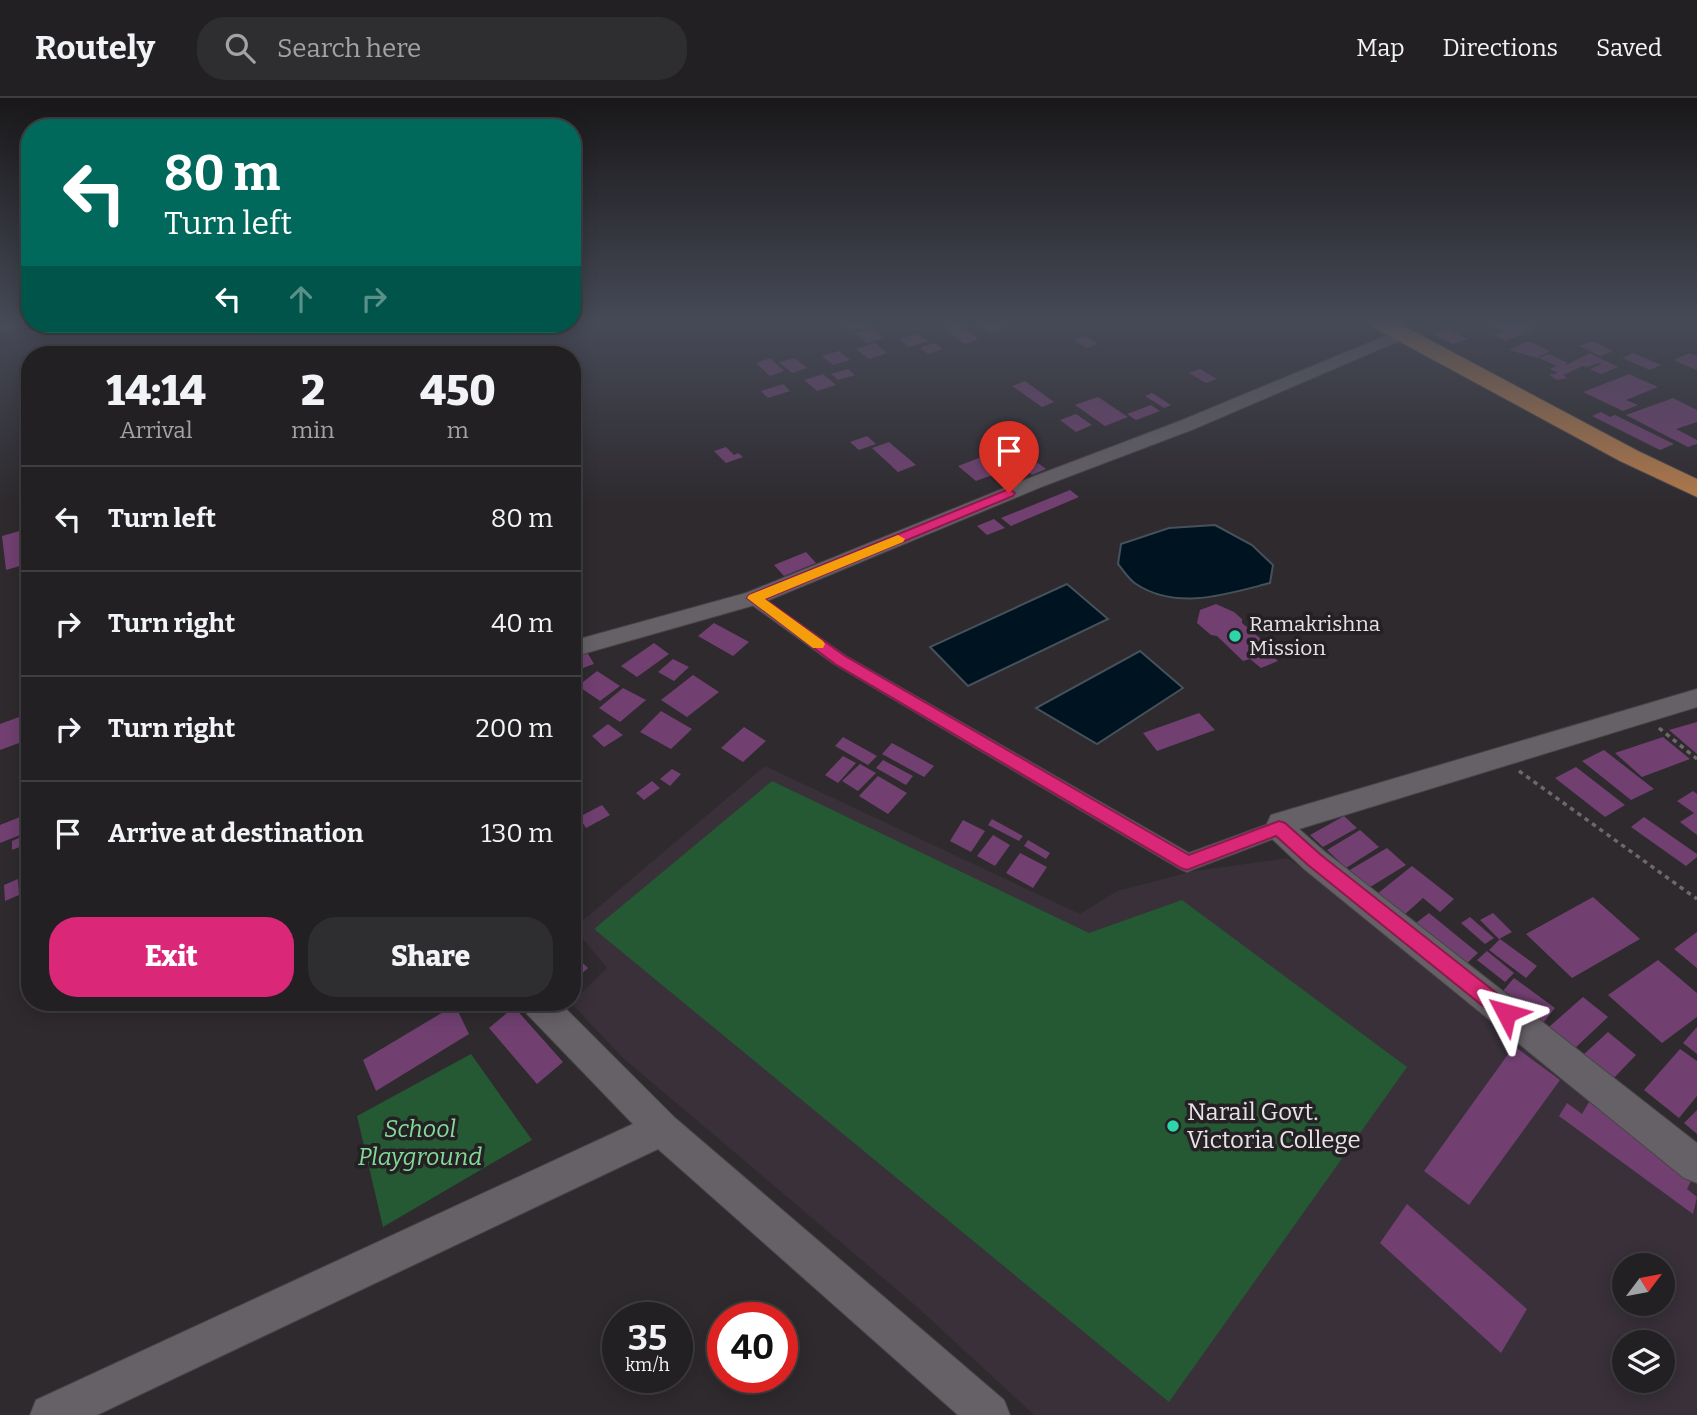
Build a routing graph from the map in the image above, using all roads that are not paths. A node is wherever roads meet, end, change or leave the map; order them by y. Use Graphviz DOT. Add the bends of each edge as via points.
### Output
graph roads {
  1 [pos="1288,382"];
  2 [pos="1492,382"];
  3 [pos="1697,489"];
  4 [pos="754,598"];
  5 [pos="581,646"];
  6 [pos="1697,698"];
  7 [pos="1279,828"];
  8 [pos="546,1011"];
  9 [pos="662,1129"];
  10 [pos="1697,1165"];
  11 [pos="51,1415"];
  12 [pos="989,1415"];
  1 -- 4 [label="street"];
  2 -- 3 [label="highway"];
  4 -- 5 [label="street"];
  4 -- 7 [label="street" via="840,660 1187,863"];
  6 -- 7 [label="street" via="1281,823"];
  7 -- 10 [label="street"];
  8 -- 9 [label="street"];
  9 -- 11 [label="street"];
  9 -- 12 [label="street"];
}
